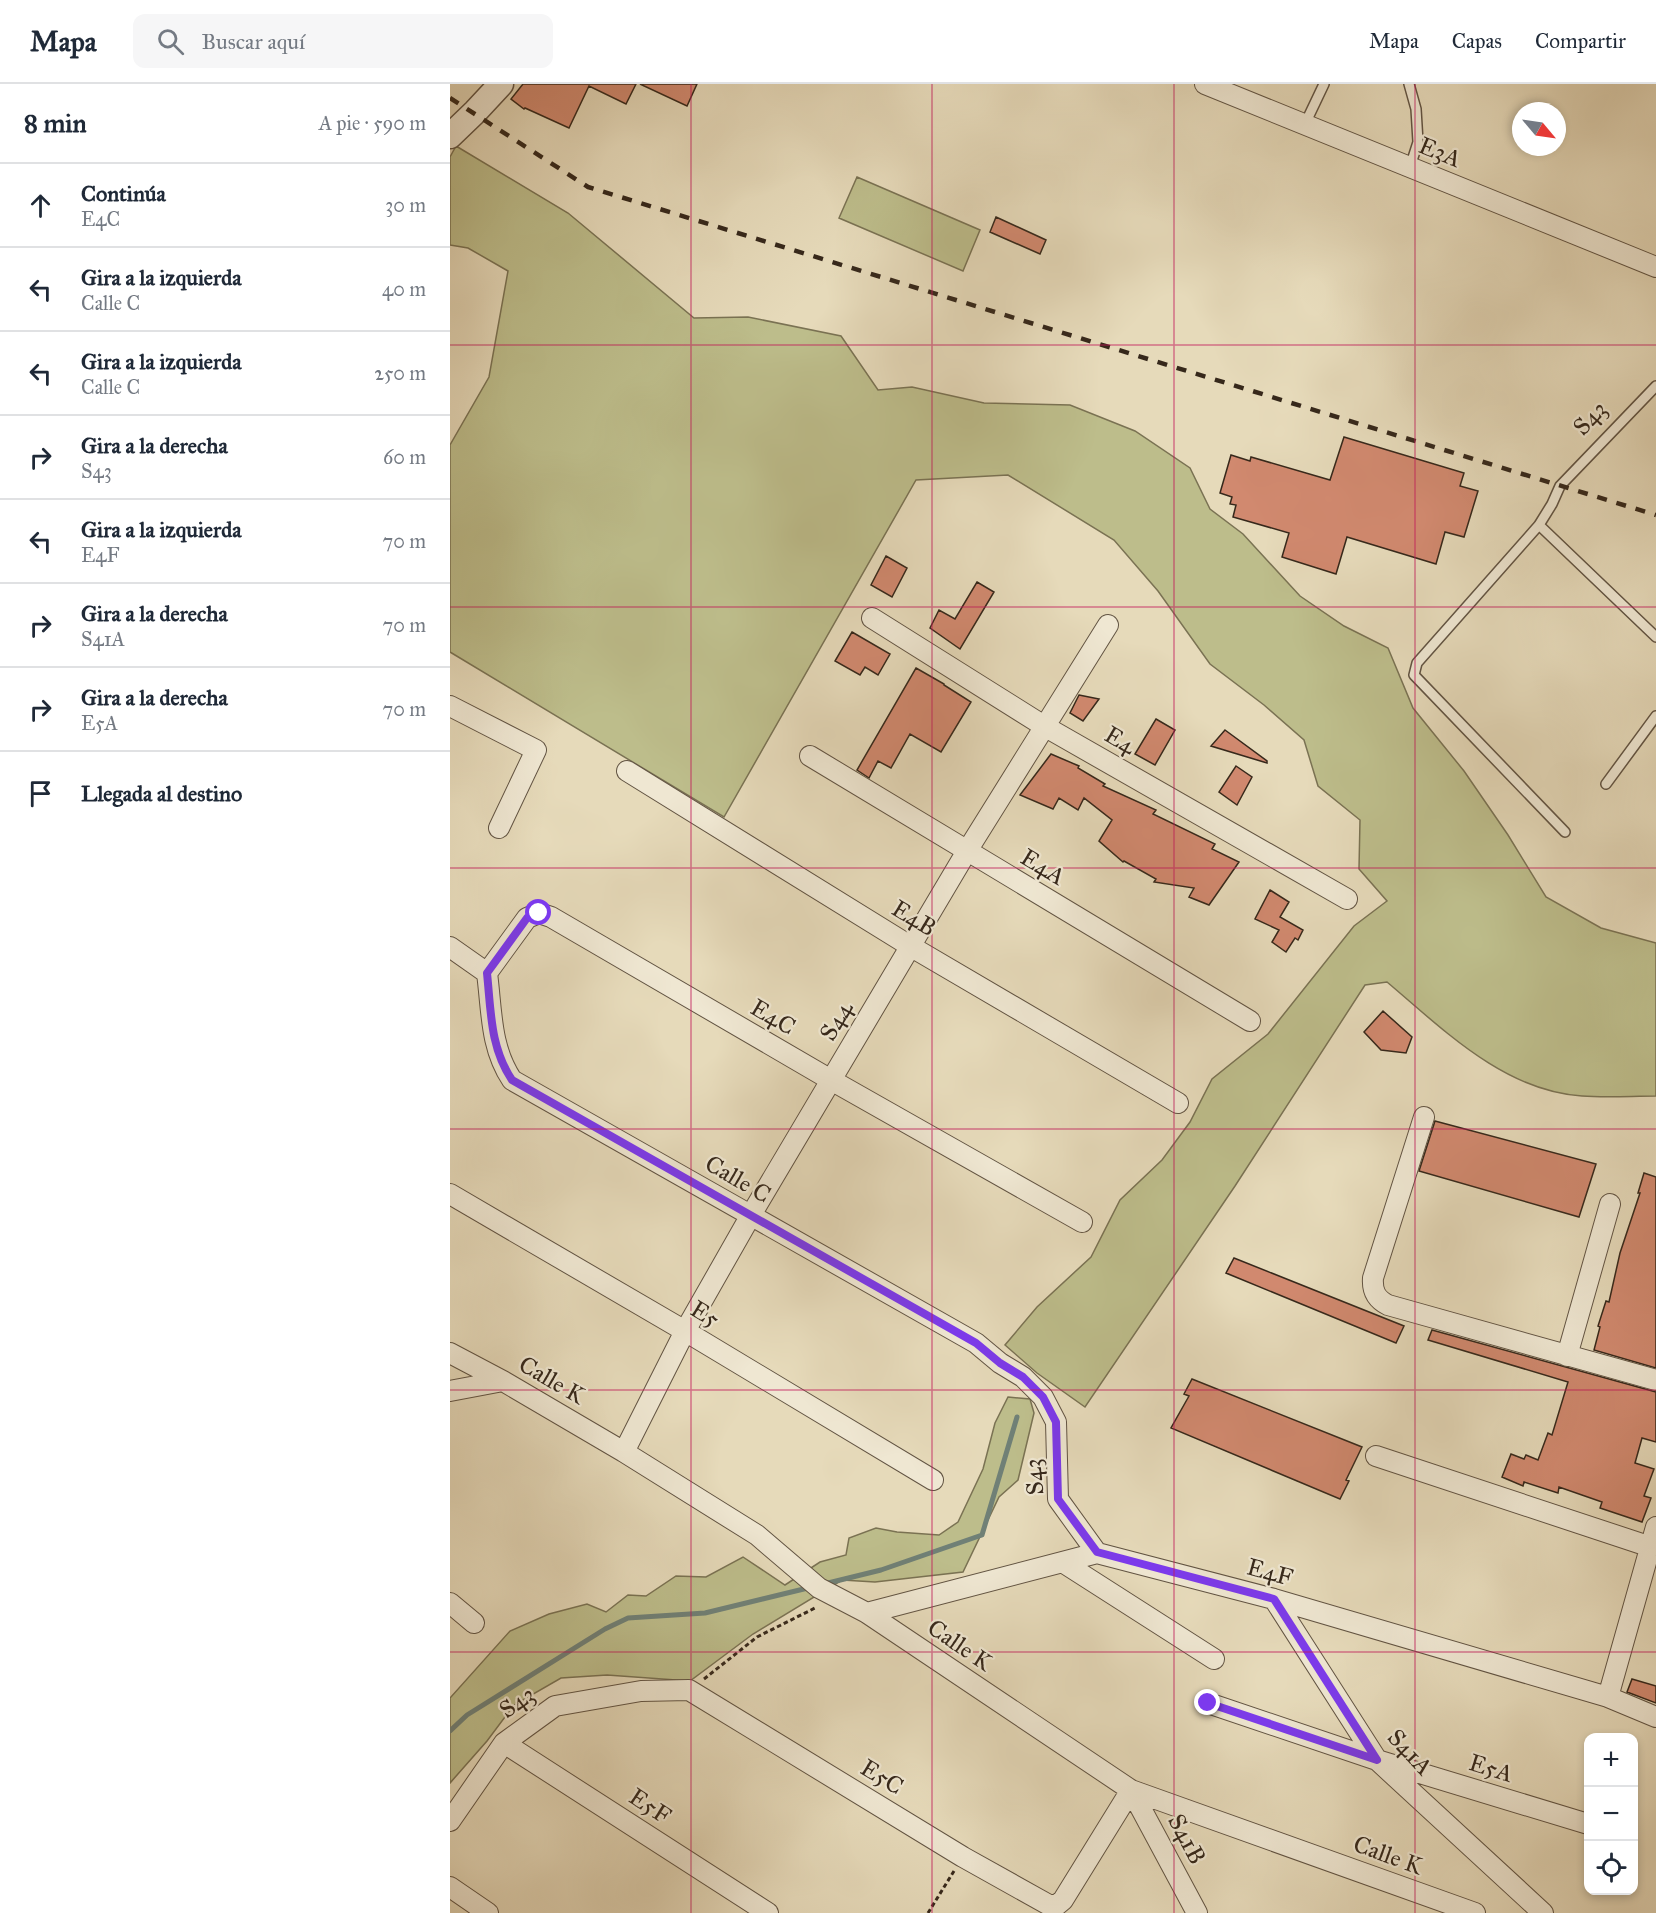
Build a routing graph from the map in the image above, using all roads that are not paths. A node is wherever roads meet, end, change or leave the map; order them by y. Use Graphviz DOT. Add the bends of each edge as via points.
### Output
graph roads {
  1 [pos="501,84"];
  2 [pos="1205,84"];
  3 [pos="1324,84"];
  4 [pos="1409,84"];
  5 [pos="1305,124"];
  6 [pos="450,136"];
  7 [pos="1410,167"];
  8 [pos="1656,267"];
  9 [pos="1656,386"];
  10 [pos="1539,525"];
  11 [pos="872,618"];
  12 [pos="1108,624"];
  13 [pos="1656,637"];
  14 [pos="451,709"];
  15 [pos="1656,716"];
  16 [pos="1044,726"];
  17 [pos="810,756"];
  18 [pos="627,771"];
  19 [pos="1606,784"];
  20 [pos="499,828"];
  21 [pos="1565,832"];
  22 [pos="967,851"];
  23 [pos="1347,899"];
  24 [pos="910,946"];
  25 [pos="450,947"];
  26 [pos="487,973"];
  27 [pos="1250,1022"];
  28 [pos="831,1080"];
  29 [pos="1178,1103"];
  30 [pos="1424,1117"];
  31 [pos="450,1194"];
  32 [pos="1610,1204"];
  33 [pos="751,1215"];
  34 [pos="1082,1222"];
  35 [pos="685,1331"];
  36 [pos="450,1353"];
  37 [pos="1567,1356"];
  38 [pos="1656,1380"];
  39 [pos="503,1381"];
  40 [pos="450,1391"];
  41 [pos="1056,1422"];
  42 [pos="624,1452"];
  43 [pos="1376,1456"];
  44 [pos="933,1480"];
  45 [pos="1656,1527"];
  46 [pos="1650,1547"];
  47 [pos="1097,1552"];
  48 [pos="1064,1563"];
  49 [pos="1274,1599"];
  50 [pos="450,1603"];
  51 [pos="867,1613"];
  52 [pos="474,1623"];
  53 [pos="1214,1659"];
  54 [pos="689,1690"];
  55 [pos="1608,1697"];
  56 [pos="1208,1703"];
  57 [pos="1656,1717"];
  58 [pos="504,1743"];
  59 [pos="1377,1760"];
  60 [pos="1131,1790"];
  61 [pos="450,1821"];
  62 [pos="1584,1823"];
  63 [pos="450,1887"];
  64 [pos="488,1913"];
  65 [pos="768,1913"];
  66 [pos="1197,1913"];
  67 [pos="1475,1913"];
  68 [pos="1543,1913"];
  1 -- 6 [label="street"];
  2 -- 5 [label="street, E3A"];
  3 -- 5 [label="lane"];
  4 -- 7 [label="lane" via="1416,109 1418,142"];
  5 -- 7 [label="street, E3A"];
  7 -- 8 [label="street, E3A"];
  9 -- 10 [label="lane, S43" via="1560,486"];
  10 -- 13 [label="lane"];
  10 -- 21 [label="lane, S43" via="1417,663 1414,675"];
  11 -- 16 [label="street, E4"];
  12 -- 16 [label="street, S44"];
  14 -- 20 [label="street" via="536,750"];
  15 -- 19 [label="lane"];
  16 -- 22 [label="street, S44"];
  16 -- 23 [label="street, E4"];
  17 -- 22 [label="street, E4A"];
  18 -- 24 [label="street, E4B"];
  22 -- 24 [label="street, S44"];
  22 -- 27 [label="street, E4A"];
  24 -- 28 [label="street, S44"];
  24 -- 29 [label="street, E4B"];
  25 -- 26 [label="street"];
  26 -- 28 [label="street, E4C" via="527,918 539,913 551,916"];
  26 -- 33 [label="street, Calle C" via="495,1044 512,1080"];
  28 -- 33 [label="street, S44"];
  28 -- 34 [label="street, E4C"];
  30 -- 37 [label="street" via="1373,1278 1375,1296 1388,1305"];
  31 -- 35 [label="street, E5"];
  32 -- 37 [label="street"];
  33 -- 35 [label="street, S44"];
  33 -- 41 [label="street, Calle C" via="976,1343 1023,1377 1043,1397"];
  35 -- 42 [label="street, S44"];
  35 -- 44 [label="street, E5"];
  36 -- 39 [label="street, Calle K"];
  37 -- 38 [label="street"];
  39 -- 40 [label="street"];
  39 -- 42 [label="street, Calle K"];
  41 -- 47 [label="street, S43" via="1058,1499"];
  42 -- 51 [label="street, Calle K" via="757,1535 819,1588"];
  43 -- 46 [label="street"];
  45 -- 46 [label="street"];
  46 -- 55 [label="street"];
  47 -- 48 [label="street"];
  47 -- 49 [label="street, E4F"];
  48 -- 51 [label="street"];
  48 -- 53 [label="street"];
  49 -- 55 [label="street, E4F"];
  49 -- 59 [label="street, S41A"];
  50 -- 52 [label="street"];
  51 -- 60 [label="street, Calle K"];
  54 -- 58 [label="street, S43" via="641,1691 555,1706"];
  54 -- 60 [label="street, E5C" via="1049,1905 1063,1900"];
  55 -- 57 [label="street, E4F"];
  56 -- 59 [label="street, E5A"];
  58 -- 61 [label="street, S43"];
  58 -- 65 [label="street, E5F"];
  59 -- 62 [label="street, E5A"];
  59 -- 68 [label="street, S41A"];
  60 -- 66 [label="street, S41B"];
  60 -- 67 [label="street, Calle K"];
  63 -- 64 [label="street"];
}
